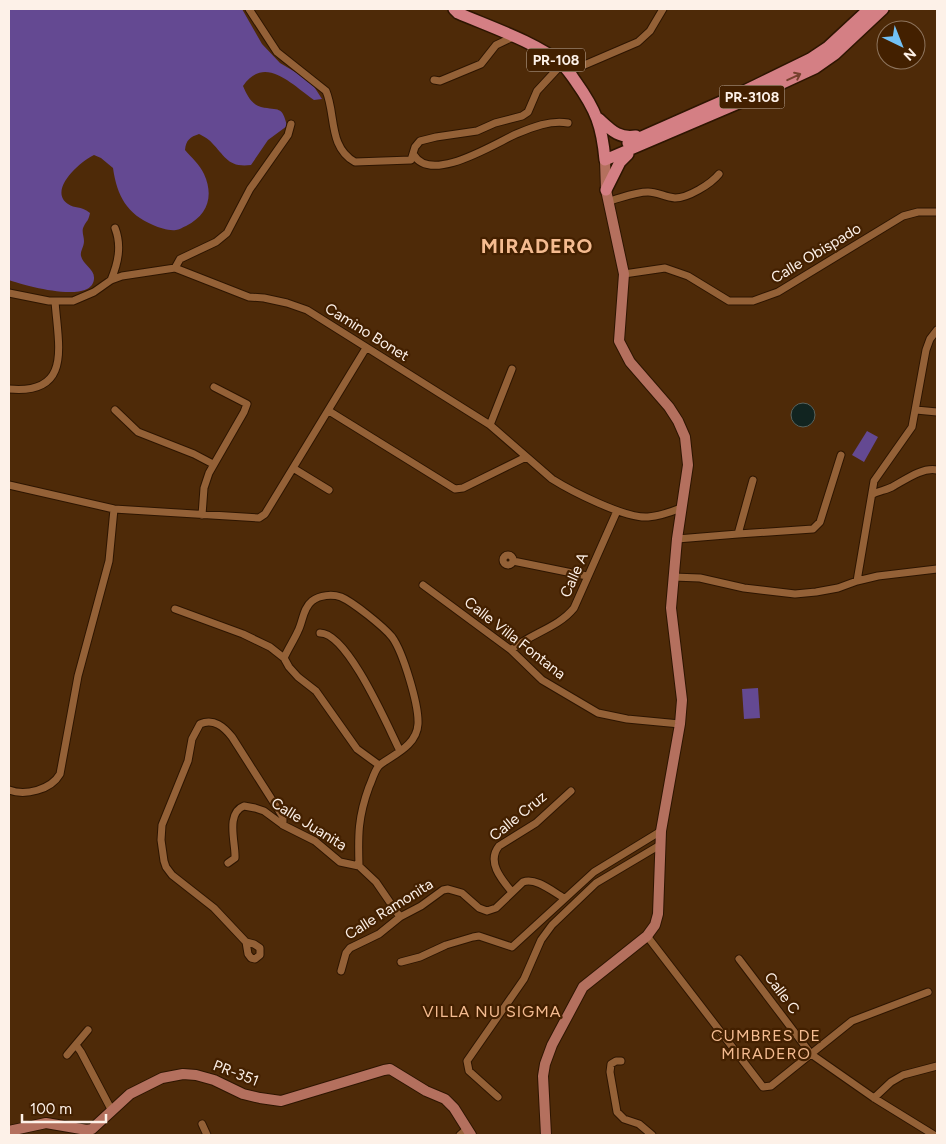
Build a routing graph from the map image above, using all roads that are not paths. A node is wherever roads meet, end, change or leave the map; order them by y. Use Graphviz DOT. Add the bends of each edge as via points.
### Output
graph roads {
  1 [pos="249,9"];
  2 [pos="454,9"];
  3 [pos="663,9"];
  4 [pos="869,9"];
  5 [pos="883,9"];
  6 [pos="513,37"];
  7 [pos="565,68"];
  8 [pos="434,80"];
  9 [pos="597,118"];
  10 [pos="568,123"];
  11 [pos="291,124"];
  12 [pos="643,135"];
  13 [pos="636,147"];
  14 [pos="414,155"];
  15 [pos="605,157"];
  16 [pos="719,174"];
  17 [pos="608,196"];
  18 [pos="937,212"];
  19 [pos="115,228"];
  20 [pos="175,268"];
  21 [pos="624,274"];
  22 [pos="111,280"];
  23 [pos="9,293"];
  24 [pos="56,301"];
  25 [pos="937,330"];
  26 [pos="366,348"];
  27 [pos="512,369"];
  28 [pos="214,387"];
  29 [pos="9,389"];
  30 [pos="115,410"];
  31 [pos="916,410"];
  32 [pos="329,411"];
  33 [pos="937,412"];
  34 [pos="490,425"];
  35 [pos="841,455"];
  36 [pos="526,457"];
  37 [pos="212,464"];
  38 [pos="293,468"];
  39 [pos="937,470"];
  40 [pos="753,480"];
  41 [pos="9,485"];
  42 [pos="329,490"];
  43 [pos="873,494"];
  44 [pos="682,508"];
  45 [pos="114,509"];
  46 [pos="617,511"];
  47 [pos="202,515"];
  48 [pos="738,534"];
  49 [pos="678,539"];
  50 [pos="513,561"];
  51 [pos="937,569"];
  52 [pos="587,576"];
  53 [pos="673,577"];
  54 [pos="857,581"];
  55 [pos="423,585"];
  56 [pos="175,608"];
  57 [pos="320,633"];
  58 [pos="511,650"];
  59 [pos="284,658"];
  60 [pos="680,724"];
  61 [pos="400,751"];
  62 [pos="379,765"];
  63 [pos="9,790"];
  64 [pos="571,791"];
  65 [pos="283,825"];
  66 [pos="661,831"];
  67 [pos="660,845"];
  68 [pos="228,863"];
  69 [pos="359,866"];
  70 [pos="512,892"];
  71 [pos="564,898"];
  72 [pos="400,917"];
  73 [pos="647,936"];
  74 [pos="246,942"];
  75 [pos="739,960"];
  76 [pos="401,962"];
  77 [pos="340,971"];
  78 [pos="928,992"];
  79 [pos="88,1030"];
  80 [pos="76,1045"];
  81 [pos="811,1054"];
  82 [pos="67,1055"];
  83 [pos="621,1061"];
  84 [pos="937,1066"];
  85 [pos="498,1098"];
  86 [pos="874,1098"];
  87 [pos="112,1111"];
  88 [pos="202,1124"];
  89 [pos="9,1131"];
  90 [pos="466,1133"];
  91 [pos="207,1135"];
  92 [pos="546,1135"];
  93 [pos="652,1135"];
  94 [pos="934,1135"];
  1 -- 14 [label="street" via="277,52 326,91 335,135 351,159 359,162 411,160"];
  2 -- 6 [label="main road, PR-108"];
  3 -- 7 [label="street" via="638,42"];
  4 -- 12 [label="main road, PR-3108" via="810,59"];
  13 -- 5 [label="main road, PR-3108, one-way" via="815,68"];
  6 -- 7 [label="main road, PR-108" via="535,47"];
  6 -- 8 [label="street" via="496,45 481,64 440,81"];
  7 -- 9 [label="main road, PR-108" via="590,101"];
  7 -- 14 [label="street" via="537,91 528,112 522,116 477,131 420,141"];
  9 -- 12 [label="main road" via="622,137"];
  9 -- 15 [label="main road, PR-108"];
  10 -- 14 [label="street" via="544,124 441,166 426,165"];
  11 -- 20 [label="street" via="288,135 250,189 227,232 216,242 180,259"];
  12 -- 15 [label="main road, PR-3108"];
  13 -- 15 [label="main road, PR-3108"];
  13 -- 17 [label="main road" via="620,162"];
  15 -- 17 [label="main road, PR-108"];
  16 -- 17 [label="street" via="712,182 675,198 650,192"];
  17 -- 21 [label="main road, PR-108"];
  18 -- 21 [label="street, Calle Obispado" via="903,216 778,292 753,301 729,301 688,276 665,268"];
  19 -- 22 [label="street" via="119,256"];
  20 -- 22 [label="street, Camino Bonet"];
  20 -- 26 [label="street, Camino Bonet" via="249,297 280,301 307,310"];
  21 -- 44 [label="main road, PR-108" via="619,340 630,362 669,407 685,437 688,465"];
  22 -- 24 [label="street, Camino Bonet" via="82,298"];
  23 -- 24 [label="street, Camino Bonet"];
  24 -- 29 [label="street" via="56,370 39,387 24,391"];
  25 -- 31 [label="street" via="926,350"];
  26 -- 32 [label="street"];
  26 -- 34 [label="street, Camino Bonet"];
  27 -- 34 [label="street"];
  28 -- 37 [label="street" via="247,404"];
  30 -- 37 [label="street" via="138,432"];
  31 -- 33 [label="street"];
  31 -- 43 [label="street" via="910,432 874,481"];
  32 -- 36 [label="street" via="454,489 463,488"];
  32 -- 38 [label="street"];
  34 -- 36 [label="street, Camino Bonet"];
  35 -- 48 [label="street" via="816,527"];
  36 -- 46 [label="street, Camino Bonet" via="562,486"];
  37 -- 47 [label="street" via="204,488"];
  38 -- 42 [label="street"];
  38 -- 47 [label="street" via="262,517"];
  39 -- 43 [label="street" via="922,472"];
  40 -- 48 [label="street"];
  41 -- 45 [label="street"];
  43 -- 54 [label="street"];
  44 -- 46 [label="street, Camino Bonet" via="648,518"];
  44 -- 49 [label="main road, PR-108"];
  45 -- 47 [label="street"];
  45 -- 63 [label="street" via="109,561 78,676 60,774 44,789"];
  46 -- 52 [label="street, Calle A"];
  48 -- 49 [label="street"];
  49 -- 53 [label="main road, PR-108"];
  50 -- 52 [label="street"];
  51 -- 54 [label="street"];
  52 -- 58 [label="street, Calle A" via="574,608 567,616"];
  53 -- 54 [label="street" via="700,578 744,588 795,594 838,588"];
  53 -- 60 [label="main road, PR-108" via="671,608 682,700"];
  55 -- 58 [label="street, Calle Villa Fontana"];
  56 -- 59 [label="street" via="263,643"];
  57 -- 61 [label="street" via="329,635 354,664"];
  58 -- 60 [label="street, Calle Villa Fontana" via="542,680 598,713"];
  59 -- 61 [label="street" via="312,601 322,596 340,596 364,613 392,637 409,680 418,724 412,741"];
  59 -- 62 [label="street" via="289,667 316,691 357,749"];
  60 -- 66 [label="main road, PR-108"];
  61 -- 62 [label="street"];
  62 -- 69 [label="street" via="360,816"];
  64 -- 70 [label="street, Calle Cruz" via="536,823 495,851 496,870"];
  65 -- 68 [label="street, Calle Juanita" via="264,811 240,808 233,822 235,858"];
  65 -- 69 [label="street, Calle Juanita" via="315,841 340,862"];
  65 -- 74 [label="street" via="282,818 227,731 215,723 200,724 162,825 162,851 169,872 214,908"];
  66 -- 67 [label="main road, PR-108"];
  66 -- 71 [label="street" via="598,868"];
  67 -- 73 [label="main road, PR-108" via="658,914"];
  67 -- 85 [label="street" via="596,883 541,940 524,979 467,1061 469,1071"];
  69 -- 72 [label="street, Calle Juanita" via="376,882"];
  70 -- 71 [label="street, Calle Ramonita" via="523,882 531,880"];
  70 -- 72 [label="street, Calle Ramonita" via="496,908 487,911 478,908 462,893 448,889"];
  71 -- 76 [label="street" via="512,947 479,936"];
  72 -- 77 [label="street, Calle Ramonita" via="379,934 350,948"];
  73 -- 81 [label="street" via="763,1087 771,1086"];
  73 -- 92 [label="main road, PR-108" via="583,987 552,1044 543,1076"];
  75 -- 81 [label="street, Calle C"];
  78 -- 81 [label="street" via="852,1021"];
  79 -- 80 [label="street"];
  80 -- 82 [label="street"];
  80 -- 87 [label="street"];
  81 -- 86 [label="street, Calle C"];
  83 -- 93 [label="street" via="612,1064 610,1072 617,1112"];
  84 -- 86 [label="street" via="903,1075"];
  86 -- 94 [label="street, Calle C"];
  87 -- 89 [label="main road, PR-351 / PR-351" via="87,1130 46,1123"];
  87 -- 90 [label="main road, PR-351 / PR-351" via="143,1086 183,1074 206,1077 243,1094 281,1101 390,1069 445,1099 454,1108"];
  88 -- 91 [label="street"];
}
